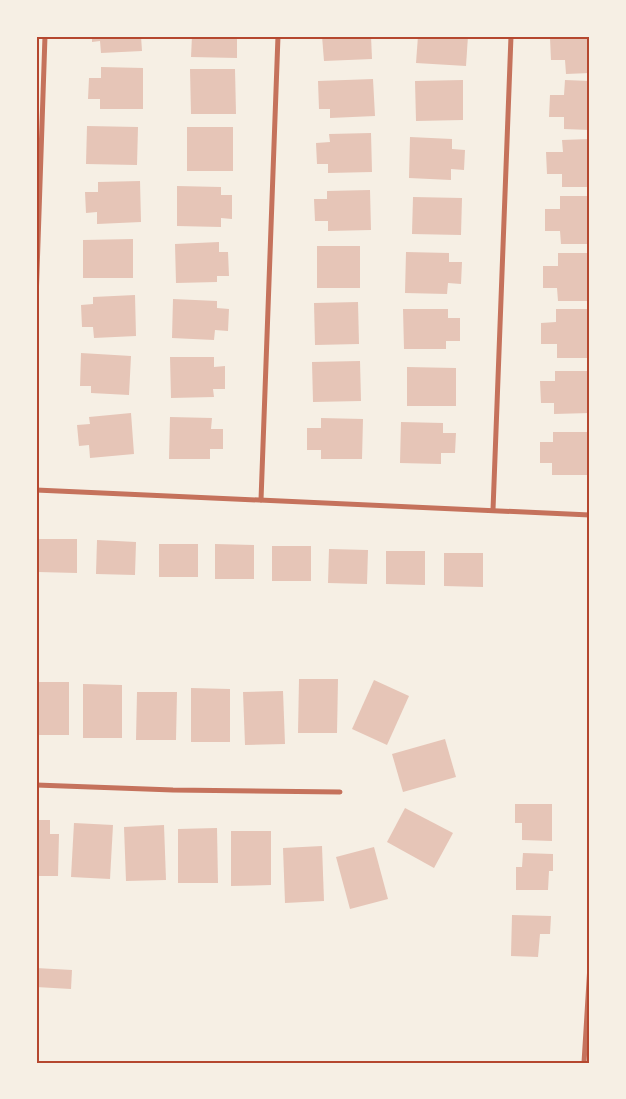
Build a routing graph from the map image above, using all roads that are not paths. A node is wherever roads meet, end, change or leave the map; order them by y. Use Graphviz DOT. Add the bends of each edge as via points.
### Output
graph roads {
  1 [pos="45,36"];
  2 [pos="278,36"];
  3 [pos="511,36"];
  4 [pos="36,301"];
  5 [pos="36,490"];
  6 [pos="261,500"];
  7 [pos="493,510"];
  8 [pos="590,515"];
  9 [pos="36,785"];
  10 [pos="340,792"];
  11 [pos="590,965"];
  12 [pos="588,1030"];
  13 [pos="584,1063"];
  1 -- 4 [label="street"];
  2 -- 6 [label="street"];
  3 -- 7 [label="street"];
  5 -- 6 [label="street"];
  6 -- 7 [label="street"];
  7 -- 8 [label="street"];
  9 -- 10 [label="street"];
  11 -- 12 [label="street"];
  12 -- 13 [label="street"];
}
